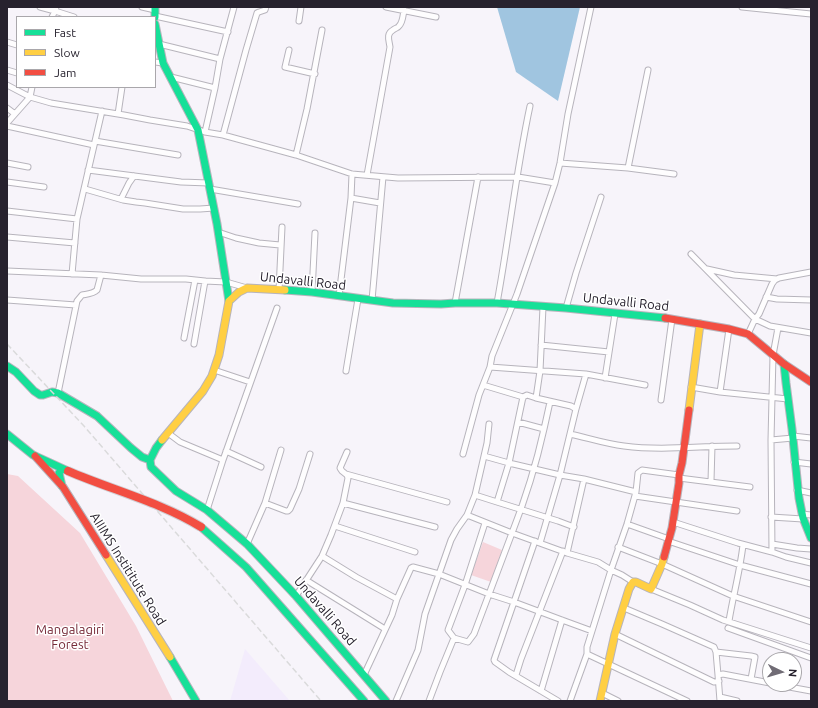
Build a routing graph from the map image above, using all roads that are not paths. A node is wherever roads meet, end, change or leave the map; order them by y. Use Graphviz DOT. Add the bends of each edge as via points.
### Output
graph roads {
  1 [pos="40,7"];
  2 [pos="142,7"];
  3 [pos="234,7"];
  4 [pos="266,7"];
  5 [pos="301,7"];
  6 [pos="386,7"];
  7 [pos="591,7"];
  8 [pos="742,7"];
  9 [pos="55,9"];
  10 [pos="404,10"];
  11 [pos="811,14"];
  12 [pos="155,15"];
  13 [pos="72,16"];
  14 [pos="436,17"];
  15 [pos="299,21"];
  16 [pos="156,28"];
  17 [pos="322,30"];
  18 [pos="228,32"];
  19 [pos="157,41"];
  20 [pos="288,50"];
  21 [pos="220,59"];
  22 [pos="159,63"];
  23 [pos="648,70"];
  24 [pos="314,74"];
  25 [pos="171,77"];
  26 [pos="7,85"];
  27 [pos="32,88"];
  28 [pos="122,88"];
  29 [pos="215,88"];
  30 [pos="30,97"];
  31 [pos="530,106"];
  32 [pos="7,108"];
  33 [pos="102,111"];
  34 [pos="15,114"];
  35 [pos="118,114"];
  36 [pos="7,125"];
  37 [pos="201,131"];
  38 [pos="223,134"];
  39 [pos="94,143"];
  40 [pos="178,155"];
  41 [pos="296,155"];
  42 [pos="7,163"];
  43 [pos="560,163"];
  44 [pos="28,167"];
  45 [pos="628,168"];
  46 [pos="88,170"];
  47 [pos="352,174"];
  48 [pos="674,174"];
  49 [pos="367,175"];
  50 [pos="134,176"];
  51 [pos="383,177"];
  52 [pos="478,177"];
  53 [pos="518,177"];
  54 [pos="7,182"];
  55 [pos="555,183"];
  56 [pos="209,186"];
  57 [pos="44,187"];
  58 [pos="85,189"];
  59 [pos="601,197"];
  60 [pos="351,198"];
  61 [pos="121,199"];
  62 [pos="380,203"];
  63 [pos="298,204"];
  64 [pos="214,208"];
  65 [pos="7,211"];
  66 [pos="77,220"];
  67 [pos="282,226"];
  68 [pos="218,232"];
  69 [pos="315,233"];
  70 [pos="7,236"];
  71 [pos="75,243"];
  72 [pos="280,245"];
  73 [pos="691,254"];
  74 [pos="706,268"];
  75 [pos="7,271"];
  76 [pos="811,272"];
  77 [pos="72,274"];
  78 [pos="100,275"];
  79 [pos="777,279"];
  80 [pos="195,280"];
  81 [pos="205,281"];
  82 [pos="226,282"];
  83 [pos="247,288"];
  84 [pos="279,290"];
  85 [pos="312,292"];
  86 [pos="338,296"];
  87 [pos="766,298"];
  88 [pos="358,299"];
  89 [pos="7,300"];
  90 [pos="372,300"];
  91 [pos="811,300"];
  92 [pos="229,301"];
  93 [pos="455,303"];
  94 [pos="497,303"];
  95 [pos="512,304"];
  96 [pos="76,305"];
  97 [pos="543,307"];
  98 [pos="277,308"];
  99 [pos="566,308"];
  100 [pos="616,314"];
  101 [pos="672,319"];
  102 [pos="755,319"];
  103 [pos="700,324"];
  104 [pos="778,328"];
  105 [pos="729,329"];
  106 [pos="811,333"];
  107 [pos="748,334"];
  108 [pos="184,338"];
  109 [pos="194,344"];
  110 [pos="541,346"];
  111 [pos="609,352"];
  112 [pos="773,354"];
  113 [pos="784,364"];
  114 [pos="7,366"];
  115 [pos="490,367"];
  116 [pos="214,370"];
  117 [pos="346,371"];
  118 [pos="540,371"];
  119 [pos="586,374"];
  120 [pos="604,378"];
  121 [pos="250,382"];
  122 [pos="811,382"];
  123 [pos="483,385"];
  124 [pos="645,385"];
  125 [pos="691,387"];
  126 [pos="720,392"];
  127 [pos="58,393"];
  128 [pos="523,397"];
  129 [pos="536,398"];
  130 [pos="772,398"];
  131 [pos="788,399"];
  132 [pos="661,400"];
  133 [pos="550,402"];
  134 [pos="576,408"];
  135 [pos="518,422"];
  136 [pos="489,424"];
  137 [pos="544,429"];
  138 [pos="168,433"];
  139 [pos="7,434"];
  140 [pos="570,434"];
  141 [pos="811,436"];
  142 [pos="793,437"];
  143 [pos="771,440"];
  144 [pos="712,446"];
  145 [pos="737,446"];
  146 [pos="683,447"];
  147 [pos="281,450"];
  148 [pos="226,451"];
  149 [pos="347,452"];
  150 [pos="310,454"];
  151 [pos="463,454"];
  152 [pos="33,455"];
  153 [pos="484,456"];
  154 [pos="150,460"];
  155 [pos="223,460"];
  156 [pos="794,462"];
  157 [pos="509,463"];
  158 [pos="811,464"];
  159 [pos="262,467"];
  160 [pos="533,469"];
  161 [pos="66,470"];
  162 [pos="346,474"];
  163 [pos="560,475"];
  164 [pos="679,477"];
  165 [pos="584,479"];
  166 [pos="711,481"];
  167 [pos="62,487"];
  168 [pos="750,487"];
  169 [pos="797,490"];
  170 [pos="811,493"];
  171 [pos="636,494"];
  172 [pos="476,495"];
  173 [pos="447,502"];
  174 [pos="497,502"];
  175 [pos="676,502"];
  176 [pos="265,503"];
  177 [pos="343,503"];
  178 [pos="522,509"];
  179 [pos="207,510"];
  180 [pos="737,511"];
  181 [pos="466,515"];
  182 [pos="805,516"];
  183 [pos="771,517"];
  184 [pos="547,518"];
  185 [pos="673,522"];
  186 [pos="485,523"];
  187 [pos="627,524"];
  188 [pos="335,526"];
  189 [pos="436,527"];
  190 [pos="574,527"];
  191 [pos="512,533"];
  192 [pos="811,538"];
  193 [pos="668,540"];
  194 [pos="537,542"];
  195 [pos="247,544"];
  196 [pos="772,544"];
  197 [pos="743,545"];
  198 [pos="618,548"];
  199 [pos="811,549"];
  200 [pos="415,552"];
  201 [pos="565,552"];
  202 [pos="772,552"];
  203 [pos="322,556"];
  204 [pos="811,563"];
  205 [pos="662,564"];
  206 [pos="740,565"];
  207 [pos="611,570"];
  208 [pos="439,574"];
  209 [pos="306,580"];
  210 [pos="633,582"];
  211 [pos="811,584"];
  212 [pos="465,585"];
  213 [pos="651,589"];
  214 [pos="489,594"];
  215 [pos="296,596"];
  216 [pos="733,596"];
  217 [pos="397,599"];
  218 [pos="514,602"];
  219 [pos="624,608"];
  220 [pos="539,612"];
  221 [pos="562,620"];
  222 [pos="729,621"];
  223 [pos="811,622"];
  224 [pos="728,628"];
  225 [pos="385,629"];
  226 [pos="592,631"];
  227 [pos="615,634"];
  228 [pos="454,638"];
  229 [pos="811,648"];
  230 [pos="716,652"];
  231 [pos="587,654"];
  232 [pos="811,658"];
  233 [pos="608,665"];
  234 [pos="364,675"];
  235 [pos="516,676"];
  236 [pos="718,678"];
  237 [pos="751,679"];
  238 [pos="762,681"];
  239 [pos="541,691"];
  240 [pos="601,697"];
  241 [pos="720,699"];
  242 [pos="196,701"];
  243 [pos="364,701"];
  244 [pos="386,701"];
  245 [pos="396,701"];
  246 [pos="429,701"];
  247 [pos="558,701"];
  248 [pos="570,701"];
  249 [pos="618,701"];
  250 [pos="687,701"];
  251 [pos="737,701"];
  1 -- 9 [label="street"];
  2 -- 12 [label="street"];
  3 -- 18 [label="street"];
  4 -- 38 [label="street" via="257,13"];
  5 -- 15 [label="street"];
  6 -- 10 [label="street"];
  7 -- 43 [label="street"];
  8 -- 11 [label="street"];
  9 -- 13 [label="street"];
  10 -- 14 [label="street"];
  10 -- 49 [label="street" via="401,23 388,36 390,48"];
  12 -- 18 [label="street"];
  16 -- 19 [label="main road"];
  17 -- 24 [label="street"];
  18 -- 21 [label="street"];
  19 -- 21 [label="street"];
  19 -- 22 [label="main road"];
  20 -- 24 [label="street" via="285,67"];
  21 -- 29 [label="street"];
  22 -- 25 [label="main road"];
  23 -- 45 [label="street"];
  24 -- 41 [label="street"];
  25 -- 29 [label="street"];
  25 -- 37 [label="main road"];
  26 -- 30 [label="street"];
  27 -- 30 [label="street"];
  28 -- 35 [label="street"];
  29 -- 37 [label="street"];
  30 -- 33 [label="street"];
  30 -- 34 [label="street"];
  31 -- 53 [label="street"];
  32 -- 34 [label="street"];
  33 -- 35 [label="street"];
  33 -- 39 [label="street"];
  34 -- 36 [label="street"];
  35 -- 37 [label="street" via="187,126"];
  36 -- 39 [label="street"];
  37 -- 38 [label="street"];
  37 -- 56 [label="main road"];
  38 -- 41 [label="street"];
  39 -- 40 [label="street"];
  39 -- 46 [label="street"];
  41 -- 47 [label="street"];
  42 -- 44 [label="street"];
  43 -- 45 [label="street"];
  43 -- 55 [label="street"];
  45 -- 48 [label="street"];
  46 -- 50 [label="street"];
  46 -- 58 [label="street"];
  47 -- 49 [label="street"];
  47 -- 60 [label="street"];
  49 -- 51 [label="street"];
  50 -- 56 [label="street"];
  50 -- 61 [label="street"];
  51 -- 52 [label="street"];
  51 -- 62 [label="street"];
  52 -- 53 [label="street"];
  52 -- 93 [label="street"];
  53 -- 55 [label="street"];
  53 -- 94 [label="street"];
  54 -- 57 [label="street"];
  55 -- 95 [label="street"];
  56 -- 63 [label="street"];
  56 -- 64 [label="main road"];
  58 -- 61 [label="street"];
  58 -- 66 [label="street"];
  59 -- 99 [label="street"];
  60 -- 62 [label="street"];
  60 -- 86 [label="street"];
  61 -- 64 [label="street" via="183,209"];
  62 -- 90 [label="street"];
  64 -- 68 [label="main road"];
  65 -- 66 [label="street"];
  66 -- 71 [label="street"];
  67 -- 72 [label="street"];
  68 -- 72 [label="street" via="259,243"];
  68 -- 82 [label="main road"];
  69 -- 85 [label="street"];
  70 -- 71 [label="street"];
  71 -- 77 [label="street"];
  72 -- 84 [label="street"];
  73 -- 74 [label="street"];
  74 -- 79 [label="street" via="734,275"];
  74 -- 102 [label="street"];
  75 -- 77 [label="street"];
  76 -- 79 [label="street"];
  77 -- 78 [label="street"];
  78 -- 80 [label="street"];
  78 -- 96 [label="street" via="96,291 79,297"];
  79 -- 87 [label="street"];
  80 -- 81 [label="street"];
  80 -- 108 [label="street"];
  81 -- 82 [label="street"];
  81 -- 109 [label="street"];
  82 -- 83 [label="street"];
  82 -- 92 [label="main road"];
  83 -- 84 [label="main road, Undavalli Road"];
  83 -- 92 [label="main road, Undavalli Road"];
  84 -- 85 [label="main road, Undavalli Road"];
  85 -- 86 [label="main road, Undavalli Road"];
  86 -- 88 [label="main road, Undavalli Road"];
  87 -- 91 [label="street"];
  87 -- 102 [label="street"];
  88 -- 90 [label="main road, Undavalli Road"];
  88 -- 117 [label="street"];
  89 -- 96 [label="street"];
  90 -- 93 [label="main road, Undavalli Road" via="414,304"];
  92 -- 116 [label="main road"];
  93 -- 94 [label="main road, Undavalli Road"];
  94 -- 95 [label="main road, Undavalli Road"];
  95 -- 97 [label="main road, Undavalli Road"];
  95 -- 115 [label="street"];
  96 -- 127 [label="street"];
  97 -- 99 [label="main road, Undavalli Road"];
  97 -- 110 [label="street"];
  98 -- 121 [label="street"];
  99 -- 100 [label="main road, Undavalli Road"];
  100 -- 101 [label="main road, Undavalli Road"];
  100 -- 111 [label="street"];
  101 -- 103 [label="main road, Undavalli Road"];
  101 -- 132 [label="street"];
  102 -- 104 [label="street"];
  102 -- 107 [label="street"];
  103 -- 105 [label="main road, Undavalli Road"];
  103 -- 125 [label="main road"];
  104 -- 106 [label="street"];
  104 -- 112 [label="street"];
  105 -- 107 [label="main road, Undavalli Road"];
  105 -- 126 [label="street"];
  107 -- 112 [label="main road, Undavalli Road"];
  110 -- 111 [label="street"];
  110 -- 118 [label="street"];
  111 -- 120 [label="street"];
  112 -- 113 [label="main road, Undavalli Road"];
  112 -- 130 [label="street"];
  113 -- 122 [label="main road, Undavalli Road"];
  113 -- 131 [label="main road"];
  114 -- 127 [label="main road" via="40,395"];
  115 -- 118 [label="street"];
  115 -- 123 [label="street"];
  116 -- 121 [label="street"];
  116 -- 138 [label="main road" via="203,391"];
  118 -- 119 [label="street"];
  118 -- 129 [label="street"];
  119 -- 120 [label="street"];
  119 -- 134 [label="street"];
  120 -- 124 [label="street"];
  121 -- 148 [label="street"];
  123 -- 128 [label="street"];
  123 -- 151 [label="street"];
  125 -- 126 [label="street"];
  125 -- 146 [label="main road"];
  126 -- 130 [label="street"];
  127 -- 154 [label="main road" via="97,416 142,457"];
  128 -- 129 [label="street"];
  128 -- 135 [label="street"];
  129 -- 133 [label="street"];
  130 -- 131 [label="street"];
  130 -- 143 [label="street"];
  131 -- 142 [label="main road"];
  133 -- 134 [label="street"];
  133 -- 137 [label="street"];
  134 -- 140 [label="street"];
  135 -- 137 [label="street"];
  135 -- 157 [label="street"];
  136 -- 153 [label="street"];
  137 -- 160 [label="street"];
  138 -- 154 [label="main road"];
  138 -- 155 [label="street" via="180,442"];
  139 -- 152 [label="main road"];
  140 -- 146 [label="street" via="623,446"];
  140 -- 163 [label="street"];
  141 -- 142 [label="street"];
  142 -- 143 [label="street"];
  142 -- 156 [label="main road"];
  143 -- 183 [label="street"];
  144 -- 145 [label="street"];
  144 -- 146 [label="street"];
  144 -- 166 [label="street"];
  146 -- 164 [label="main road"];
  147 -- 176 [label="street"];
  148 -- 155 [label="street"];
  148 -- 159 [label="street"];
  149 -- 162 [label="street" via="340,468"];
  150 -- 176 [label="street" via="290,510 286,511"];
  152 -- 161 [label="main road"];
  152 -- 167 [label="main road, AIIIMS Instititute Road"];
  153 -- 157 [label="street"];
  153 -- 172 [label="street"];
  154 -- 179 [label="main road, Undavalli Road" via="151,467 176,491"];
  155 -- 179 [label="street"];
  156 -- 158 [label="street"];
  156 -- 169 [label="main road"];
  157 -- 160 [label="street"];
  157 -- 174 [label="street"];
  160 -- 163 [label="street"];
  160 -- 178 [label="street"];
  161 -- 167 [label="main road" via="61,470 59,474"];
  161 -- 243 [label="main road, bridge" via="170,510 201,527 246,567"];
  162 -- 173 [label="street"];
  162 -- 177 [label="street" via="348,477"];
  163 -- 165 [label="street"];
  163 -- 184 [label="street"];
  164 -- 166 [label="street"];
  164 -- 171 [label="street" via="640,471"];
  164 -- 175 [label="main road"];
  165 -- 171 [label="street"];
  165 -- 190 [label="street"];
  166 -- 168 [label="street"];
  167 -- 242 [label="main road, AIIIMS Instititute Road"];
  169 -- 170 [label="street"];
  169 -- 182 [label="main road"];
  171 -- 175 [label="street"];
  171 -- 187 [label="street"];
  172 -- 174 [label="street"];
  172 -- 181 [label="street"];
  174 -- 178 [label="street"];
  175 -- 180 [label="street"];
  175 -- 185 [label="main road"];
  176 -- 195 [label="street"];
  177 -- 188 [label="street"];
  177 -- 189 [label="street"];
  178 -- 184 [label="street"];
  178 -- 191 [label="street"];
  179 -- 195 [label="main road, Undavalli Road"];
  181 -- 186 [label="street"];
  181 -- 208 [label="street" via="451,540"];
  182 -- 183 [label="street"];
  182 -- 192 [label="main road"];
  183 -- 196 [label="street"];
  184 -- 190 [label="street"];
  184 -- 194 [label="street"];
  185 -- 193 [label="main road"];
  185 -- 197 [label="street"];
  186 -- 191 [label="street"];
  186 -- 212 [label="street"];
  187 -- 193 [label="street"];
  187 -- 198 [label="street"];
  188 -- 200 [label="street"];
  188 -- 203 [label="street"];
  190 -- 201 [label="street"];
  191 -- 194 [label="street"];
  191 -- 214 [label="street"];
  193 -- 205 [label="main road"];
  193 -- 206 [label="street"];
  194 -- 201 [label="street"];
  194 -- 218 [label="street"];
  195 -- 215 [label="main road, Undavalli Road"];
  196 -- 199 [label="street"];
  196 -- 202 [label="street"];
  197 -- 202 [label="street"];
  197 -- 206 [label="street"];
  198 -- 205 [label="street"];
  198 -- 207 [label="street"];
  201 -- 207 [label="street" via="598,562"];
  201 -- 220 [label="street"];
  202 -- 204 [label="street"];
  203 -- 209 [label="street"];
  203 -- 217 [label="street"];
  205 -- 213 [label="main road"];
  205 -- 216 [label="street"];
  206 -- 211 [label="street"];
  206 -- 216 [label="street"];
  207 -- 210 [label="street"];
  207 -- 226 [label="street"];
  208 -- 212 [label="street"];
  208 -- 217 [label="street" via="412,567"];
  208 -- 245 [label="street" via="425,614 418,650"];
  209 -- 215 [label="street"];
  209 -- 225 [label="street"];
  210 -- 213 [label="main road"];
  210 -- 219 [label="main road"];
  212 -- 214 [label="street"];
  212 -- 228 [label="street" via="448,630"];
  213 -- 222 [label="street"];
  214 -- 218 [label="street"];
  214 -- 228 [label="street" via="474,634 468,642"];
  215 -- 234 [label="main road, Undavalli Road"];
  216 -- 222 [label="street"];
  216 -- 223 [label="street"];
  217 -- 225 [label="street"];
  218 -- 220 [label="street"];
  218 -- 235 [label="street" via="494,660"];
  219 -- 227 [label="main road"];
  219 -- 230 [label="street" via="714,648"];
  220 -- 221 [label="street"];
  220 -- 235 [label="street"];
  221 -- 226 [label="street"];
  221 -- 239 [label="street"];
  222 -- 229 [label="street"];
  224 -- 232 [label="street"];
  225 -- 234 [label="street"];
  226 -- 231 [label="street"];
  227 -- 233 [label="main road"];
  227 -- 236 [label="street" via="714,682"];
  228 -- 246 [label="street"];
  230 -- 236 [label="street"];
  230 -- 237 [label="street" via="755,658"];
  231 -- 233 [label="street"];
  231 -- 248 [label="street"];
  233 -- 240 [label="main road"];
  233 -- 250 [label="street"];
  234 -- 244 [label="main road, Undavalli Road"];
  235 -- 239 [label="street"];
  236 -- 237 [label="street" via="723,674"];
  236 -- 241 [label="street"];
  237 -- 238 [label="street"];
  239 -- 247 [label="street"];
  240 -- 249 [label="street"];
  241 -- 251 [label="street"];
}
